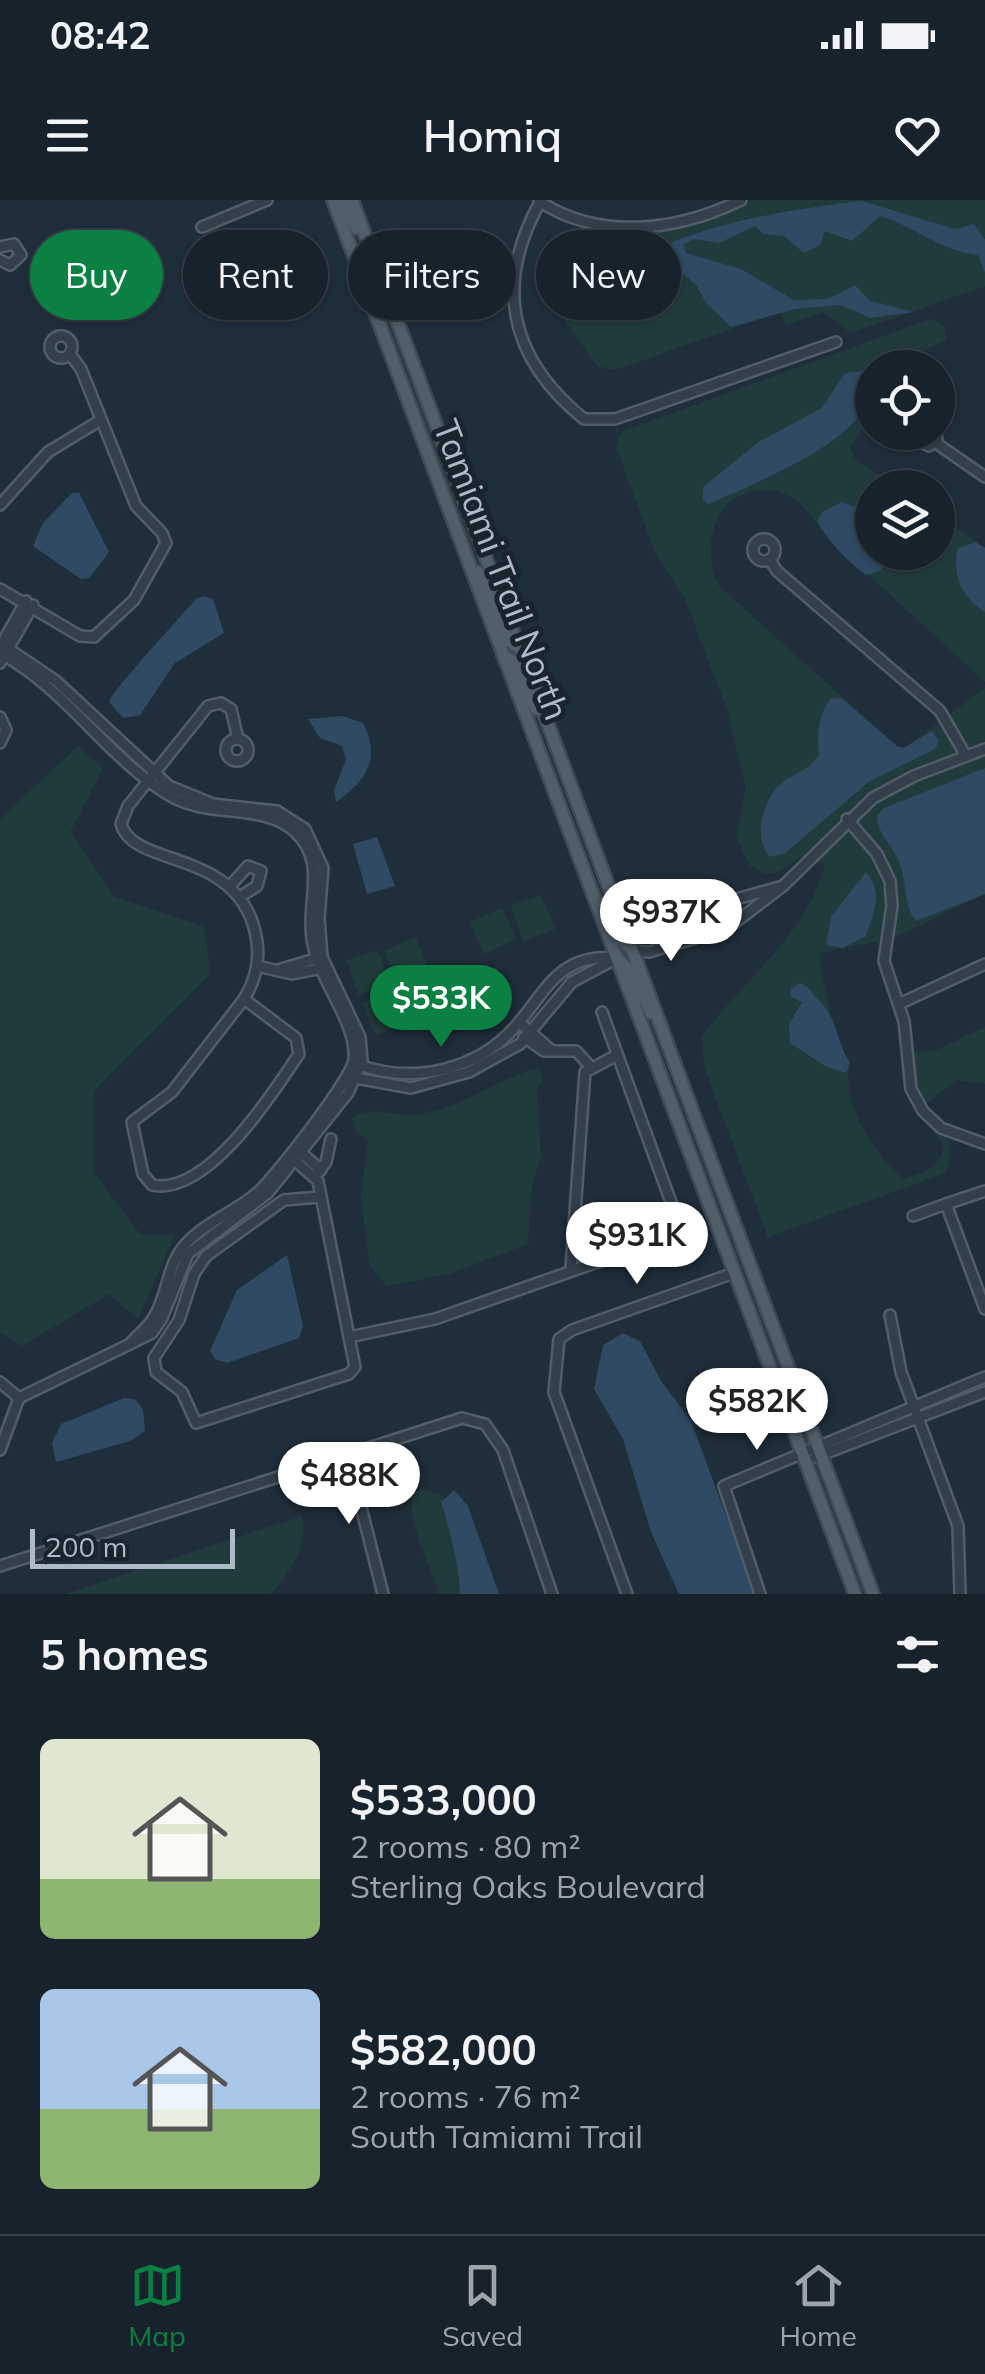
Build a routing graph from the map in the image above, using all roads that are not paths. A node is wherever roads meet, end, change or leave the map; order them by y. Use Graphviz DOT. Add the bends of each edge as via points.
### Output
graph roads {
  1 [pos="267,200"];
  2 [pos="332,200"];
  3 [pos="342,200"];
  4 [pos="352,200"];
  5 [pos="741,200"];
  6 [pos="539,201"];
  7 [pos="202,227"];
  8 [pos="359,230"];
  9 [pos="364,230"];
  10 [pos="0,247"];
  11 [pos="0,260"];
  12 [pos="398,320"];
  13 [pos="836,342"];
  14 [pos="70,354"];
  15 [pos="100,421"];
  16 [pos="951,450"];
  17 [pos="985,477"];
  18 [pos="0,505"];
  19 [pos="465,552"];
  20 [pos="770,560"];
  21 [pos="0,589"];
  22 [pos="30,603"];
  23 [pos="520,648"];
  24 [pos="2,650"];
  25 [pos="503,654"];
  26 [pos="0,717"];
  27 [pos="238,739"];
  28 [pos="0,744"];
  29 [pos="557,748"];
  30 [pos="985,750"];
  31 [pos="966,756"];
  32 [pos="152,778"];
  33 [pos="847,819"];
  34 [pos="582,864"];
  35 [pos="230,886"];
  36 [pos="783,886"];
  37 [pos="240,897"];
  38 [pos="628,936"];
  39 [pos="634,952"];
  40 [pos="617,958"];
  41 [pos="320,963"];
  42 [pos="985,964"];
  43 [pos="257,966"];
  44 [pos="244,1000"];
  45 [pos="899,1004"];
  46 [pos="602,1012"];
  47 [pos="517,1025"];
  48 [pos="529,1036"];
  49 [pos="666,1038"];
  50 [pos="617,1055"];
  51 [pos="357,1065"];
  52 [pos="590,1066"];
  53 [pos="353,1077"];
  54 [pos="331,1140"];
  55 [pos="985,1144"];
  56 [pos="294,1153"];
  57 [pos="318,1173"];
  58 [pos="985,1191"];
  59 [pos="319,1196"];
  60 [pos="946,1204"];
  61 [pos="913,1216"];
  62 [pos="571,1269"];
  63 [pos="734,1274"];
  64 [pos="985,1309"];
  65 [pos="345,1311"];
  66 [pos="890,1315"];
  67 [pos="159,1317"];
  68 [pos="174,1328"];
  69 [pos="367,1332"];
  70 [pos="349,1337"];
  71 [pos="985,1377"];
  72 [pos="0,1382"];
  73 [pos="985,1392"];
  74 [pos="19,1398"];
  75 [pos="916,1408"];
  76 [pos="920,1420"];
  77 [pos="0,1450"];
  78 [pos="820,1451"];
  79 [pos="348,1452"];
  80 [pos="803,1456"];
  81 [pos="0,1566"];
  82 [pos="384,1594"];
  83 [pos="552,1594"];
  84 [pos="626,1594"];
  85 [pos="760,1594"];
  86 [pos="854,1594"];
  87 [pos="873,1594"];
  88 [pos="960,1594"];
  1 -- 7 [label="street"];
  2 -- 19 [label="main road, Tamiami Trail North"];
  3 -- 8 [label="main road"];
  4 -- 9 [label="main road, Tamiami Trail North"];
  5 -- 6 [label="street" via="634,228 594,224"];
  6 -- 13 [label="street" via="514,263 512,304 533,360 584,418 615,420"];
  10 -- 11 [label="street" via="14,244 21,256 10,265"];
  12 -- 23 [label="main road, Tamiami Trail North"];
  14 -- 15 [label="street"];
  15 -- 18 [label="street" via="48,452"];
  15 -- 22 [label="street" via="136,506 162,533 165,549 134,600 94,637 80,636"];
  16 -- 17 [label="street"];
  19 -- 23 [label="main road" via="507,640"];
  19 -- 25 [label="main road, Tamiami Trail North"];
  20 -- 31 [label="street" via="940,711"];
  21 -- 22 [label="street"];
  22 -- 24 [label="street"];
  23 -- 29 [label="main road, Tamiami Trail North"];
  24 -- 32 [label="street"];
  25 -- 29 [label="main road" via="514,662"];
  25 -- 34 [label="main road, Tamiami Trail North"];
  26 -- 28 [label="street" via="6,730"];
  27 -- 32 [label="street" via="230,709 212,704"];
  29 -- 38 [label="main road, Tamiami Trail North"];
  30 -- 31 [label="street"];
  31 -- 33 [label="street" via="897,784"];
  32 -- 35 [label="street" via="124,812 126,836"];
  32 -- 41 [label="street" via="196,808 270,816 296,832 315,869 311,918"];
  33 -- 36 [label="street"];
  33 -- 45 [label="street" via="890,881 884,961"];
  34 -- 39 [label="main road" via="619,938"];
  34 -- 40 [label="main road, Tamiami Trail North"];
  35 -- 37 [label="street"];
  35 -- 37 [label="street" via="248,866 261,871 257,886"];
  36 -- 38 [label="street" via="722,903 644,938"];
  36 -- 39 [label="street" via="728,928"];
  37 -- 43 [label="street" via="255,931"];
  38 -- 39 [label="main road, Tamiami Trail North"];
  39 -- 49 [label="main road"];
  40 -- 47 [label="street" via="598,956 556,974"];
  40 -- 48 [label="street" via="572,982"];
  40 -- 49 [label="main road"];
  40 -- 63 [label="main road"];
  41 -- 43 [label="street" via="292,974"];
  41 -- 51 [label="street" via="350,1030"];
  42 -- 45 [label="street"];
  43 -- 44 [label="street"];
  44 -- 44 [label="street" via="172,1092 132,1122 152,1184 186,1178 223,1154 299,1054 296,1038"];
  45 -- 55 [label="street" via="917,1102 941,1128"];
  46 -- 50 [label="street"];
  47 -- 48 [label="street"];
  47 -- 51 [label="street" via="484,1051 440,1071 404,1076"];
  48 -- 52 [label="street" via="536,1048 576,1051"];
  48 -- 53 [label="street" via="489,1063 429,1086"];
  49 -- 78 [label="main road"];
  50 -- 52 [label="street"];
  50 -- 62 [label="street" via="680,1227 678,1234"];
  51 -- 53 [label="street"];
  52 -- 62 [label="street"];
  53 -- 56 [label="street"];
  54 -- 57 [label="street"];
  56 -- 57 [label="street"];
  56 -- 67 [label="street" via="261,1190 186,1242 172,1265"];
  57 -- 59 [label="street"];
  58 -- 60 [label="street"];
  59 -- 65 [label="street"];
  59 -- 68 [label="street" via="284,1200 206,1256"];
  60 -- 61 [label="street"];
  60 -- 64 [label="street"];
  62 -- 69 [label="street" via="435,1319"];
  63 -- 80 [label="main road"];
  63 -- 84 [label="street" via="559,1340 554,1392"];
  65 -- 69 [label="street"];
  65 -- 70 [label="street"];
  66 -- 75 [label="street" via="894,1348"];
  67 -- 68 [label="street"];
  67 -- 74 [label="street" via="130,1344"];
  68 -- 70 [label="street" via="156,1351 156,1372 182,1392 198,1423 348,1374 355,1363"];
  69 -- 70 [label="street"];
  71 -- 75 [label="street"];
  72 -- 74 [label="street"];
  73 -- 76 [label="street"];
  74 -- 77 [label="street"];
  75 -- 76 [label="street"];
  75 -- 78 [label="street"];
  76 -- 78 [label="street"];
  76 -- 88 [label="street" via="958,1526"];
  78 -- 80 [label="street"];
  78 -- 87 [label="main road"];
  79 -- 81 [label="street"];
  79 -- 82 [label="street"];
  79 -- 83 [label="street" via="448,1420 475,1420 491,1430"];
  80 -- 85 [label="street" via="724,1486"];
  80 -- 86 [label="main road"];
}
